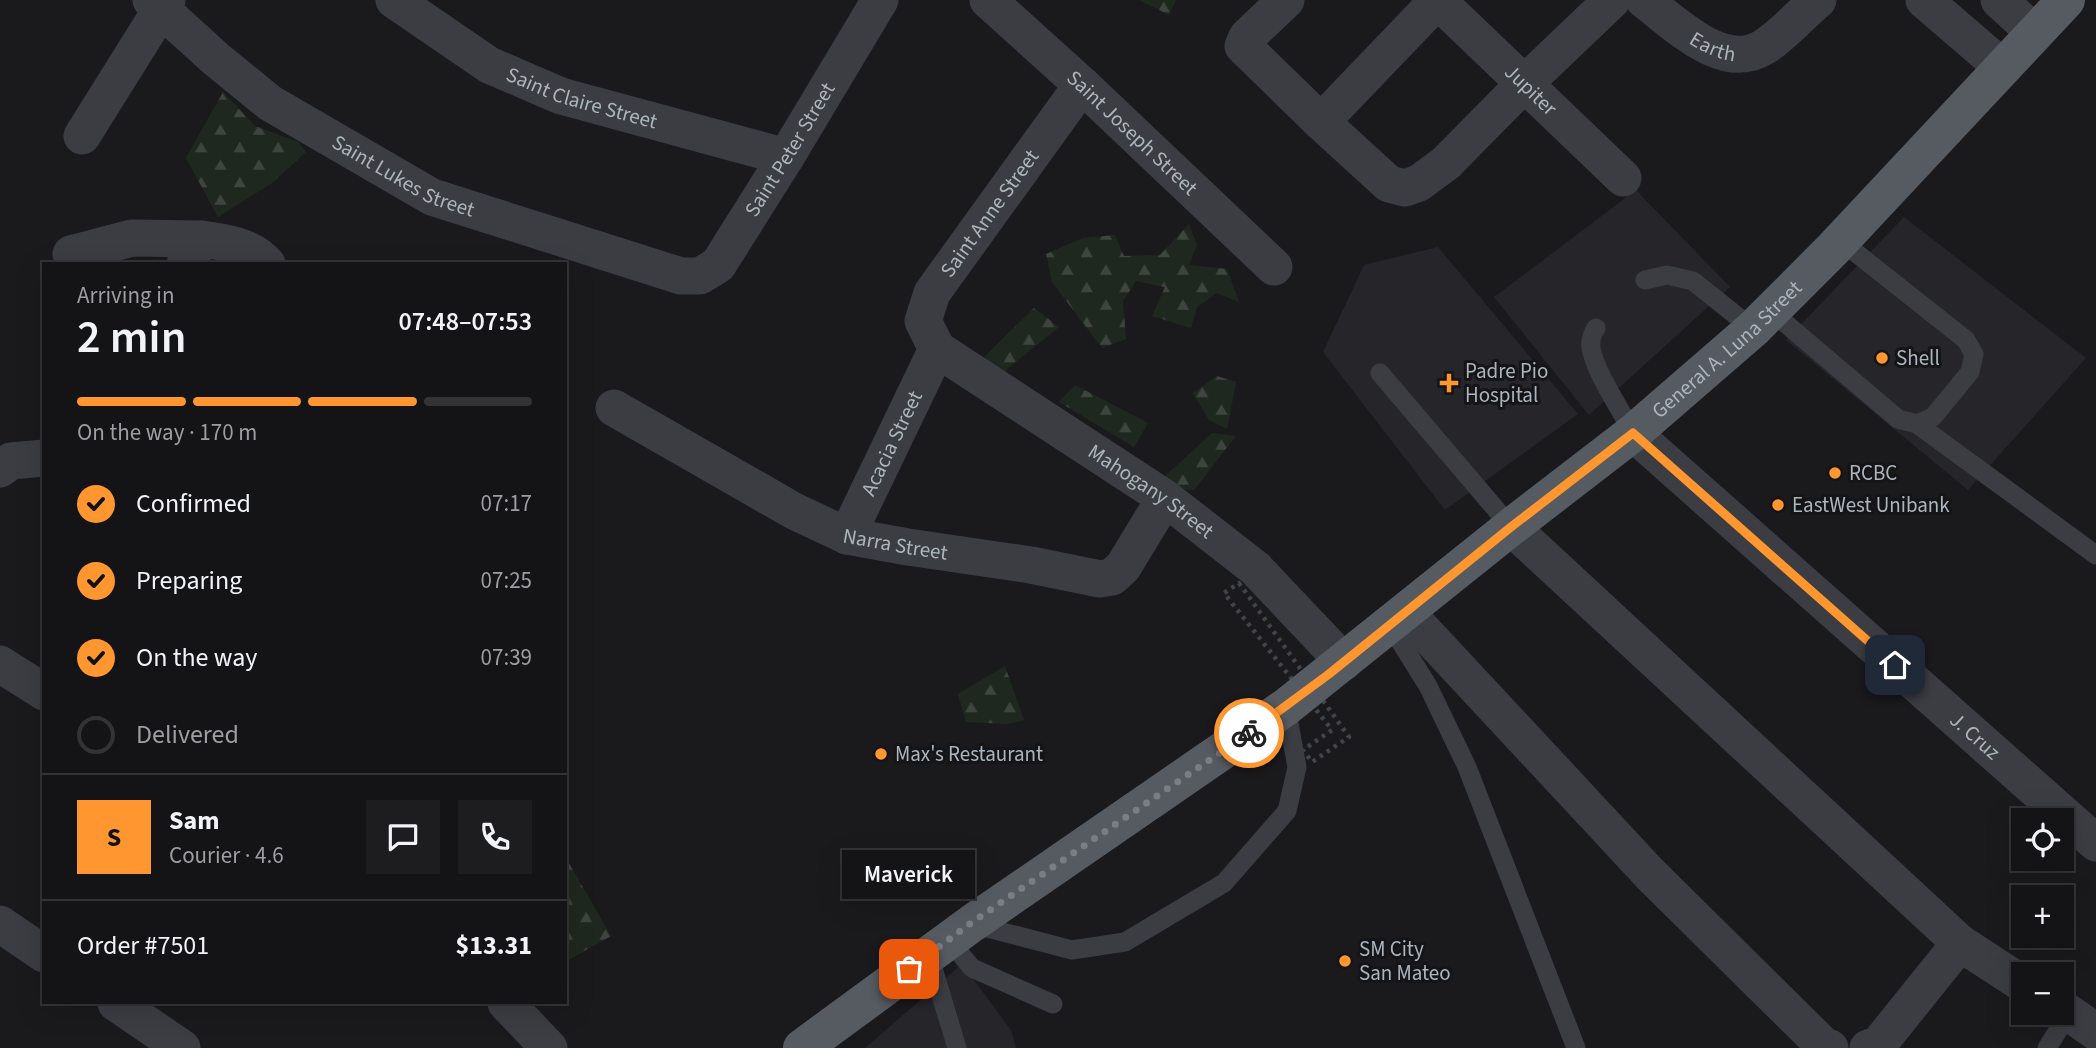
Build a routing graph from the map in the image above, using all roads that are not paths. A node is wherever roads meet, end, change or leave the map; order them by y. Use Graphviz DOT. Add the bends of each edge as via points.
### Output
graph roads {
  1 [pos="394,0"];
  2 [pos="880,0"];
  3 [pos="1286,0"];
  4 [pos="1438,0"];
  5 [pos="1612,0"];
  6 [pos="1644,0"];
  7 [pos="1818,0"];
  8 [pos="1924,0"];
  9 [pos="1999,0"];
  10 [pos="2066,0"];
  11 [pos="160,3"];
  12 [pos="1001,4"];
  13 [pos="2034,32"];
  14 [pos="2002,67"];
  15 [pos="1525,83"];
  16 [pos="1082,85"];
  17 [pos="1321,122"];
  18 [pos="82,136"];
  19 [pos="786,157"];
  20 [pos="1623,178"];
  21 [pos="1841,241"];
  22 [pos="193,251"];
  23 [pos="71,254"];
  24 [pos="265,262"];
  25 [pos="1273,268"];
  26 [pos="681,276"];
  27 [pos="1645,280"];
  28 [pos="1762,320"];
  29 [pos="1596,328"];
  30 [pos="937,349"];
  31 [pos="1380,373"];
  32 [pos="614,408"];
  33 [pos="1917,424"];
  34 [pos="1633,433"];
  35 [pos="42,458"];
  36 [pos="0,469"];
  37 [pos="1165,498"];
  38 [pos="1511,527"];
  39 [pos="848,536"];
  40 [pos="2096,555"];
  41 [pos="1398,618"];
  42 [pos="1344,662"];
  43 [pos="0,664"];
  44 [pos="42,691"];
  45 [pos="1295,700"];
  46 [pos="2096,843"];
  47 [pos="0,924"];
  48 [pos="950,939"];
  49 [pos="1959,943"];
  50 [pos="42,953"];
  51 [pos="2011,976"];
  52 [pos="117,1004"];
  53 [pos="507,1004"];
  54 [pos="1053,1004"];
  55 [pos="2075,1018"];
  56 [pos="813,1045"];
  57 [pos="182,1048"];
  58 [pos="549,1048"];
  59 [pos="957,1048"];
  60 [pos="1576,1048"];
  61 [pos="1830,1048"];
  62 [pos="1868,1048"];
  63 [pos="2047,1048"];
  1 -- 19 [label="street, Saint Claire Street" via="489,65 561,96"];
  2 -- 19 [label="street, Saint Peter Street"];
  3 -- 17 [label="street" via="1242,46"];
  4 -- 15 [label="street, Jupiter"];
  4 -- 17 [label="street"];
  5 -- 15 [label="street"];
  6 -- 7 [label="street, Earth" via="1708,48 1735,55 1762,48"];
  8 -- 14 [label="street"];
  9 -- 13 [label="street"];
  10 -- 13 [label="main road, General A. Luna Street"];
  11 -- 18 [label="street"];
  11 -- 26 [label="street, Saint Lukes Street" via="216,59 270,103 432,197"];
  12 -- 16 [label="street, Saint Joseph Street"];
  13 -- 14 [label="main road, General A. Luna Street"];
  14 -- 21 [label="main road, General A. Luna Street"];
  15 -- 17 [label="street" via="1446,163 1405,188 1389,184"];
  15 -- 20 [label="street, Jupiter"];
  16 -- 25 [label="street, Saint Joseph Street"];
  16 -- 30 [label="street, Saint Anne Street" via="932,293 923,321"];
  19 -- 26 [label="street, Saint Peter Street" via="718,265 700,276"];
  21 -- 28 [label="main road, General A. Luna Street"];
  21 -- 33 [label="lane" via="1966,340 1974,354 1970,372 1933,417"];
  22 -- 23 [label="street" via="132,238"];
  22 -- 24 [label="street" via="226,242"];
  27 -- 28 [label="lane" via="1667,275 1693,281"];
  28 -- 33 [label="lane" via="1898,419"];
  28 -- 34 [label="main road, General A. Luna Street"];
  29 -- 34 [label="lane" via="1591,348"];
  30 -- 37 [label="street, Mahogany Street"];
  30 -- 39 [label="street, Acacia Street"];
  31 -- 38 [label="lane"];
  32 -- 39 [label="street, Narra Street" via="794,511"];
  33 -- 40 [label="lane"];
  34 -- 38 [label="main road, General A. Luna Street"];
  34 -- 46 [label="street, J. Cruz"];
  35 -- 36 [label="street" via="11,461"];
  37 -- 39 [label="street, Narra Street" via="1123,567 1112,577 1100,579"];
  37 -- 42 [label="street, Mahogany Street" via="1255,568"];
  38 -- 41 [label="main road, General A. Luna Street"];
  38 -- 49 [label="street"];
  41 -- 42 [label="main road, General A. Luna Street"];
  41 -- 60 [label="lane" via="1467,767"];
  41 -- 61 [label="street" via="1650,874"];
  42 -- 45 [label="main road, General A. Luna Street"];
  43 -- 44 [label="street"];
  45 -- 48 [label="main road, General A. Luna Street"];
  45 -- 48 [label="lane" via="1297,767 1287,811 1224,883 1125,942 1072,950"];
  47 -- 50 [label="street"];
  48 -- 54 [label="lane" via="972,968"];
  48 -- 56 [label="main road, General A. Luna Street"];
  48 -- 59 [label="lane"];
  49 -- 51 [label="street"];
  49 -- 62 [label="street" via="1878,1045"];
  52 -- 57 [label="street"];
  53 -- 58 [label="street"];
  55 -- 63 [label="lane"];
}
